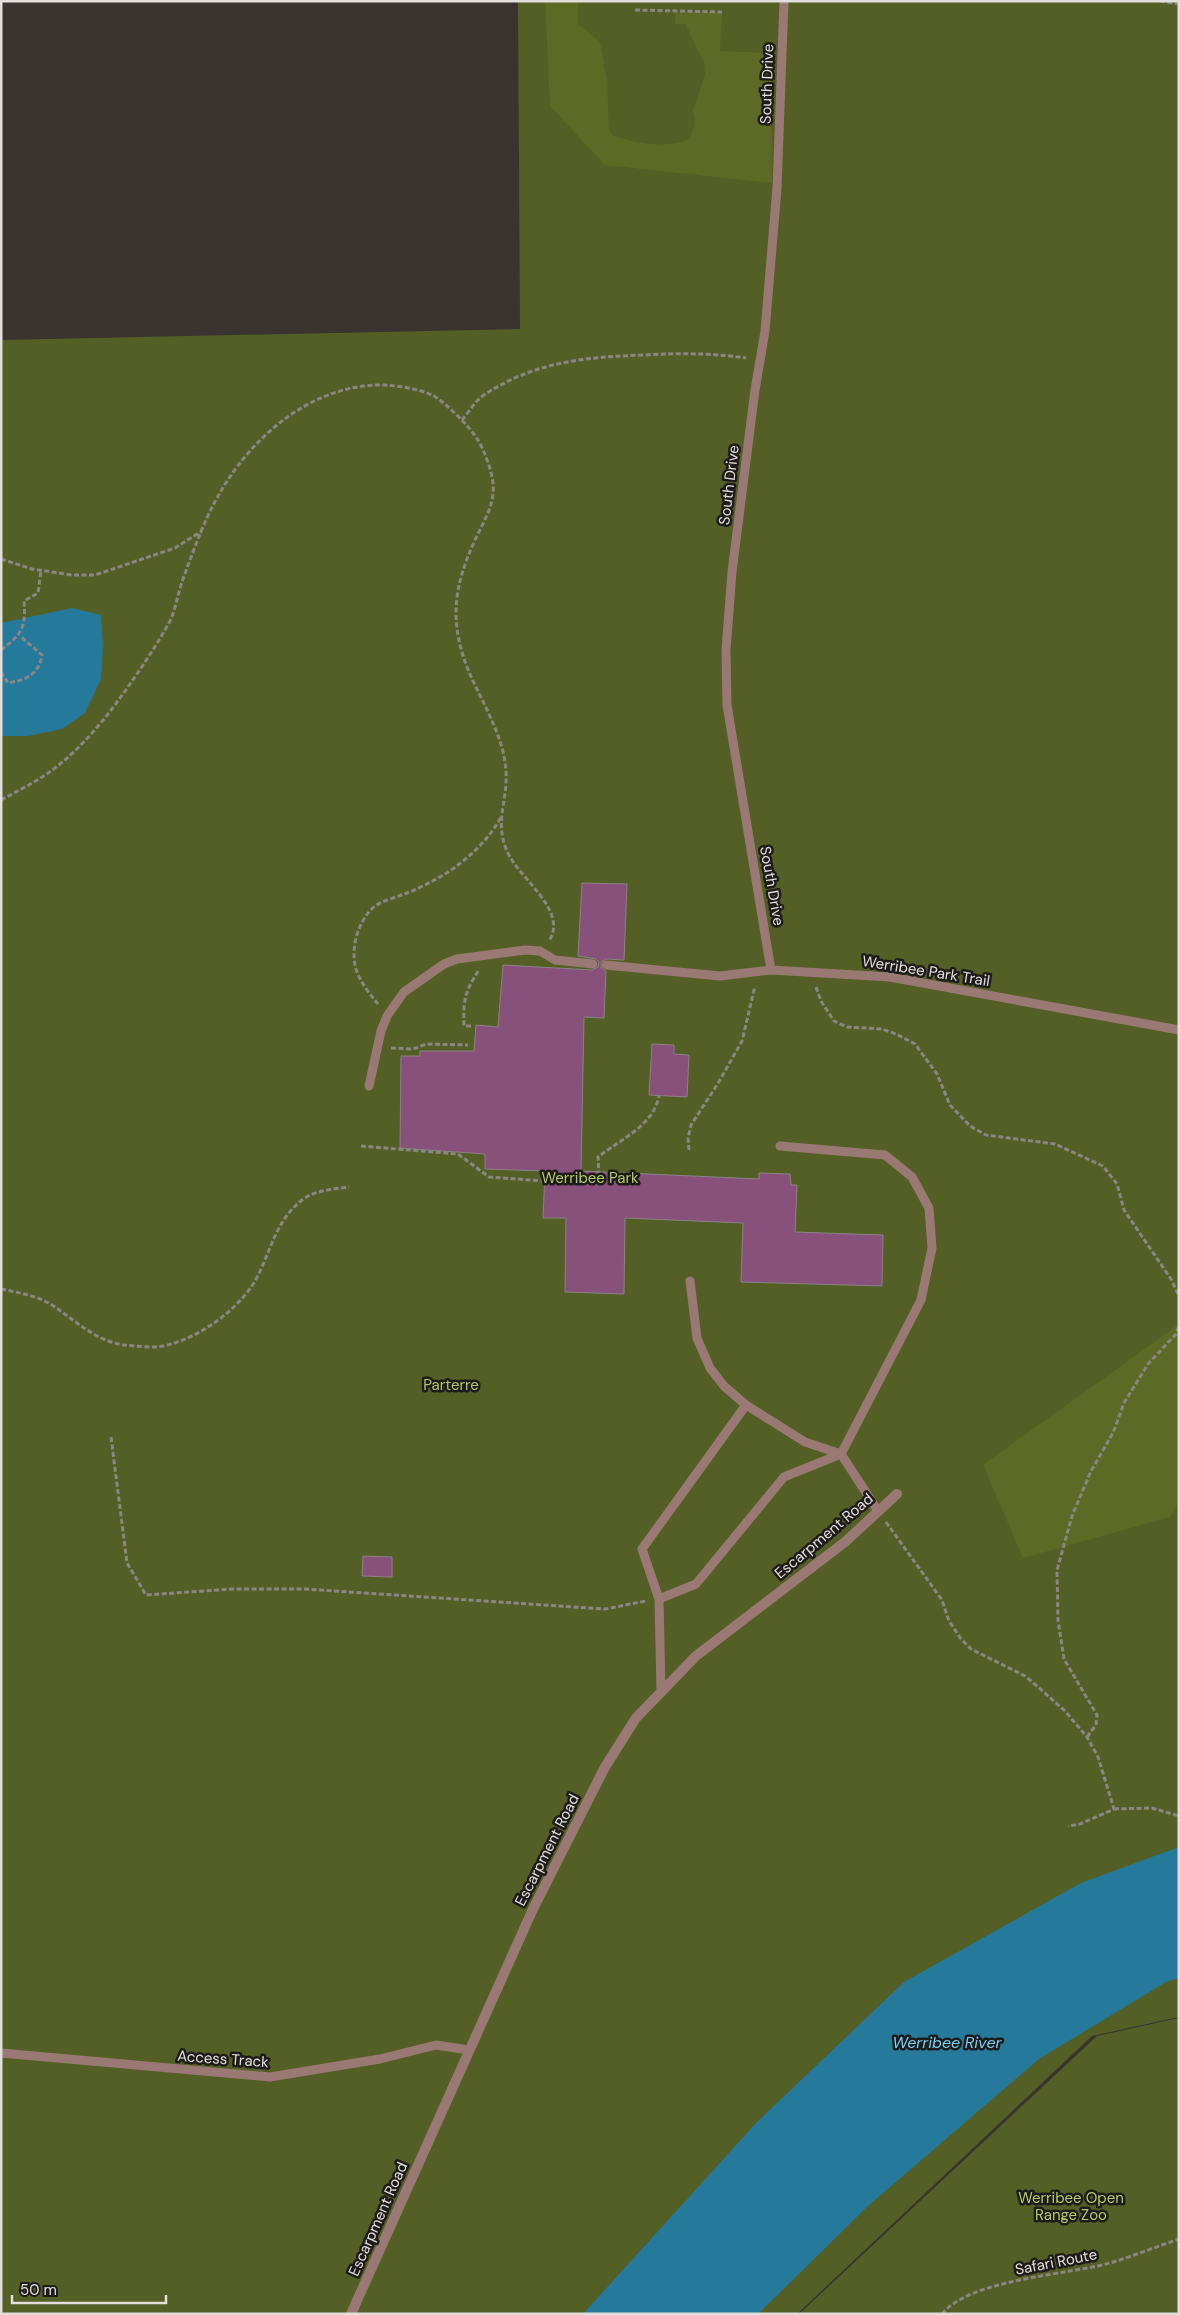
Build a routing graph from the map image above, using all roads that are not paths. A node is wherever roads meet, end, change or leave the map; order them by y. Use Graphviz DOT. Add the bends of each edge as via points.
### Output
graph roads {
  1 [pos="784,1"];
  2 [pos="593,964"];
  3 [pos="606,965"];
  4 [pos="771,970"];
  5 [pos="1179,1030"];
  6 [pos="369,1086"];
  7 [pos="780,1146"];
  8 [pos="690,1281"];
  9 [pos="746,1405"];
  10 [pos="841,1454"];
  11 [pos="897,1494"];
  12 [pos="878,1511"];
  13 [pos="658,1599"];
  14 [pos="661,1692"];
  15 [pos="469,2050"];
  16 [pos="1,2053"];
  17 [pos="351,2314"];
  1 -- 4 [label="lane, South Drive" via="777,188 765,331 732,572 726,650 727,705"];
  2 -- 6 [label="lane" via="555,960 540,951 500,952 457,959 429,973 404,992 387,1016"];
  3 -- 4 [label="lane, Werribee Park Trail" via="720,976"];
  4 -- 5 [label="lane, Werribee Park Trail" via="890,977"];
  7 -- 10 [label="lane" via="885,1155 912,1177 929,1208 932,1248 921,1300"];
  8 -- 9 [label="lane" via="697,1338 710,1368 724,1386"];
  9 -- 10 [label="lane" via="805,1442"];
  9 -- 13 [label="lane" via="642,1549"];
  10 -- 12 [label="lane"];
  10 -- 13 [label="lane" via="784,1477 696,1584"];
  11 -- 12 [label="street, Escarpment Road"];
  12 -- 14 [label="street, Escarpment Road" via="845,1542 696,1656"];
  13 -- 14 [label="lane"];
  14 -- 15 [label="street, Escarpment Road" via="636,1718 605,1767 533,1909"];
  15 -- 16 [label="lane, Access Track" via="436,2045 380,2059 270,2077"];
  15 -- 17 [label="street, Escarpment Road"];
}
